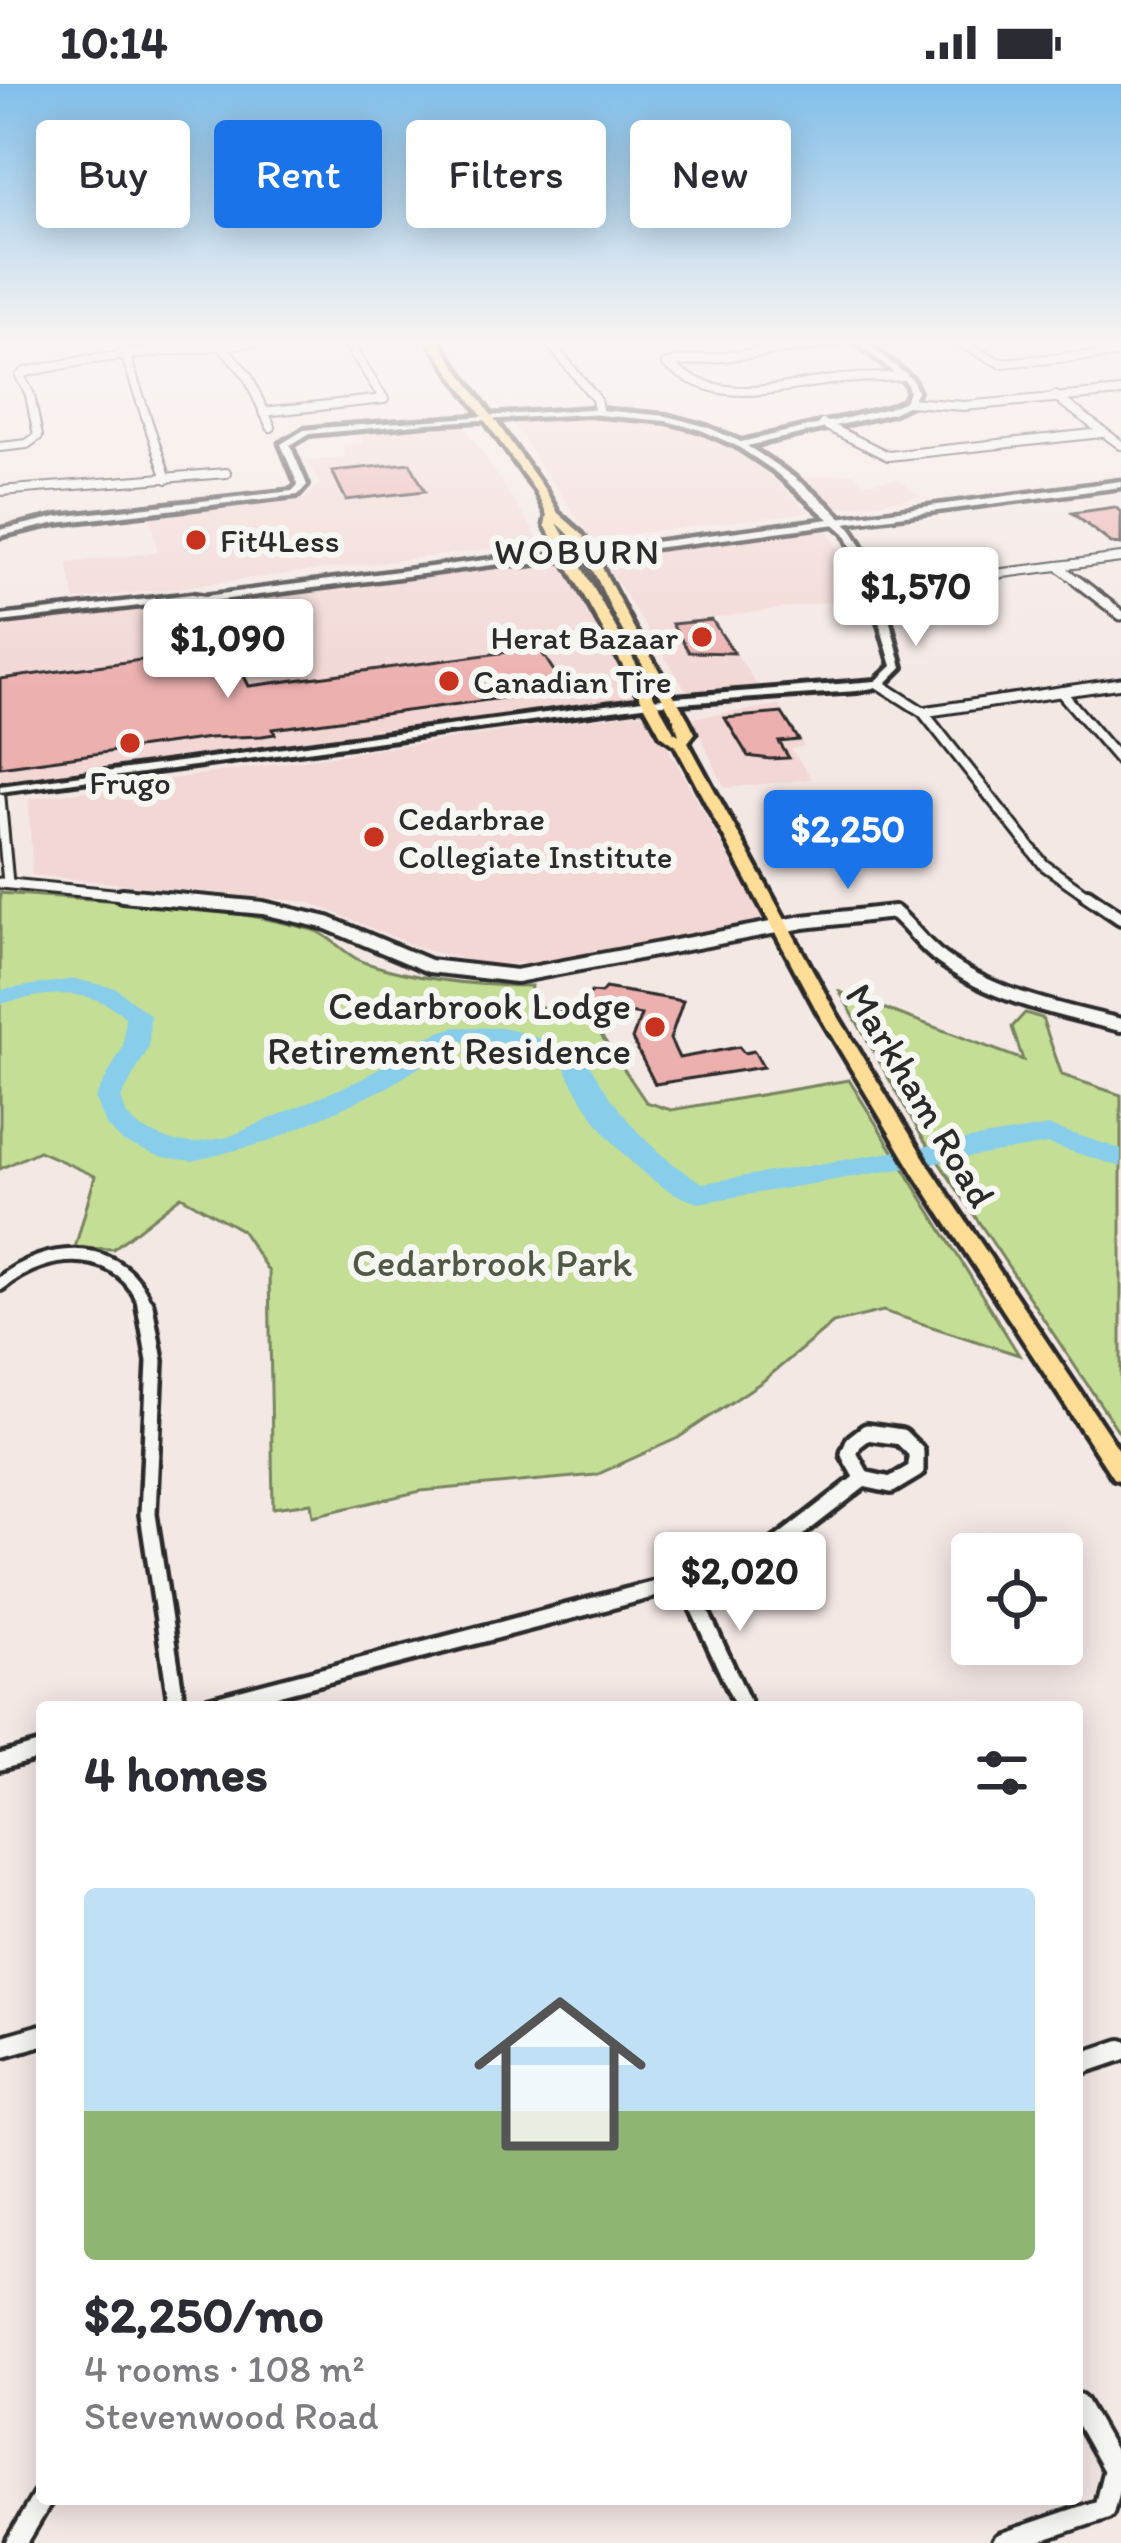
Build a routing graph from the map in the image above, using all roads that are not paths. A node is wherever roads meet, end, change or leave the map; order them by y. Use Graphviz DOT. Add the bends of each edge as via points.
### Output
graph roads {
  1 [pos="160,457"];
  2 [pos="289,457"];
  3 [pos="512,457"];
  4 [pos="764,457"];
  5 [pos="226,473"];
  6 [pos="167,479"];
  7 [pos="1121,485"];
  8 [pos="0,491"];
  9 [pos="553,515"];
  10 [pos="836,520"];
  11 [pos="0,533"];
  12 [pos="586,550"];
  13 [pos="567,552"];
  14 [pos="1121,558"];
  15 [pos="1058,566"];
  16 [pos="874,589"];
  17 [pos="1121,615"];
  18 [pos="0,620"];
  19 [pos="1121,683"];
  20 [pos="879,684"];
  21 [pos="1061,692"];
  22 [pos="650,702"];
  23 [pos="674,702"];
  24 [pos="923,712"];
  25 [pos="681,742"];
  26 [pos="1121,762"];
  27 [pos="0,789"];
  28 [pos="0,799"];
  29 [pos="4,883"];
  30 [pos="1121,918"];
  31 [pos="781,927"];
  32 [pos="1121,1024"];
  33 [pos="0,1283"];
  34 [pos="1121,1472"];
  35 [pos="863,1478"];
  36 [pos="687,1583"];
  37 [pos="176,1701"];
  38 [pos="227,1701"];
  39 [pos="741,1701"];
  40 [pos="36,1752"];
  41 [pos="0,1762"];
  42 [pos="36,2037"];
  43 [pos="0,2047"];
  44 [pos="1121,2050"];
  45 [pos="1083,2063"];
  46 [pos="1083,2415"];
  47 [pos="38,2505"];
  48 [pos="16,2543"];
  49 [pos="1004,2543"];
  1 -- 6 [label="street"];
  2 -- 11 [label="street" via="303,485 290,494"];
  3 -- 9 [label="main road, Markham Road"];
  4 -- 10 [label="street"];
  5 -- 6 [label="street"];
  6 -- 8 [label="street"];
  7 -- 10 [label="main road"];
  9 -- 12 [label="main road, Markham Road"];
  9 -- 13 [label="main road, Markham Road"];
  10 -- 12 [label="main road"];
  10 -- 16 [label="street" via="852,536"];
  12 -- 13 [label="main road"];
  12 -- 23 [label="main road, Markham Road"];
  13 -- 18 [label="main road"];
  13 -- 22 [label="main road, Markham Road"];
  14 -- 15 [label="street"];
  15 -- 16 [label="street"];
  15 -- 17 [label="street"];
  16 -- 20 [label="street" via="897,667"];
  19 -- 21 [label="street"];
  20 -- 23 [label="street"];
  20 -- 24 [label="street"];
  21 -- 24 [label="street"];
  21 -- 26 [label="street"];
  22 -- 23 [label="street"];
  22 -- 25 [label="main road, Markham Road"];
  22 -- 27 [label="street"];
  23 -- 25 [label="main road, Markham Road" via="688,733"];
  24 -- 30 [label="street" via="1044,865"];
  25 -- 31 [label="main road, Markham Road"];
  28 -- 29 [label="street"];
  29 -- 31 [label="street" via="296,914 455,973 538,974"];
  31 -- 32 [label="street" via="894,912 937,956 985,985"];
  31 -- 34 [label="main road, Markham Road" via="922,1171"];
  33 -- 37 [label="street" via="28,1266 80,1255 129,1270 144,1290 154,1334 148,1514"];
  35 -- 35 [label="street" via="904,1482 916,1470 916,1452 901,1437 867,1432 848,1453"];
  35 -- 36 [label="street" via="770,1552"];
  36 -- 38 [label="street"];
  36 -- 39 [label="street"];
  40 -- 41 [label="street"];
  42 -- 43 [label="street"];
  44 -- 45 [label="street"];
  46 -- 49 [label="street" via="1114,2469 1104,2509"];
  47 -- 48 [label="street"];
}
